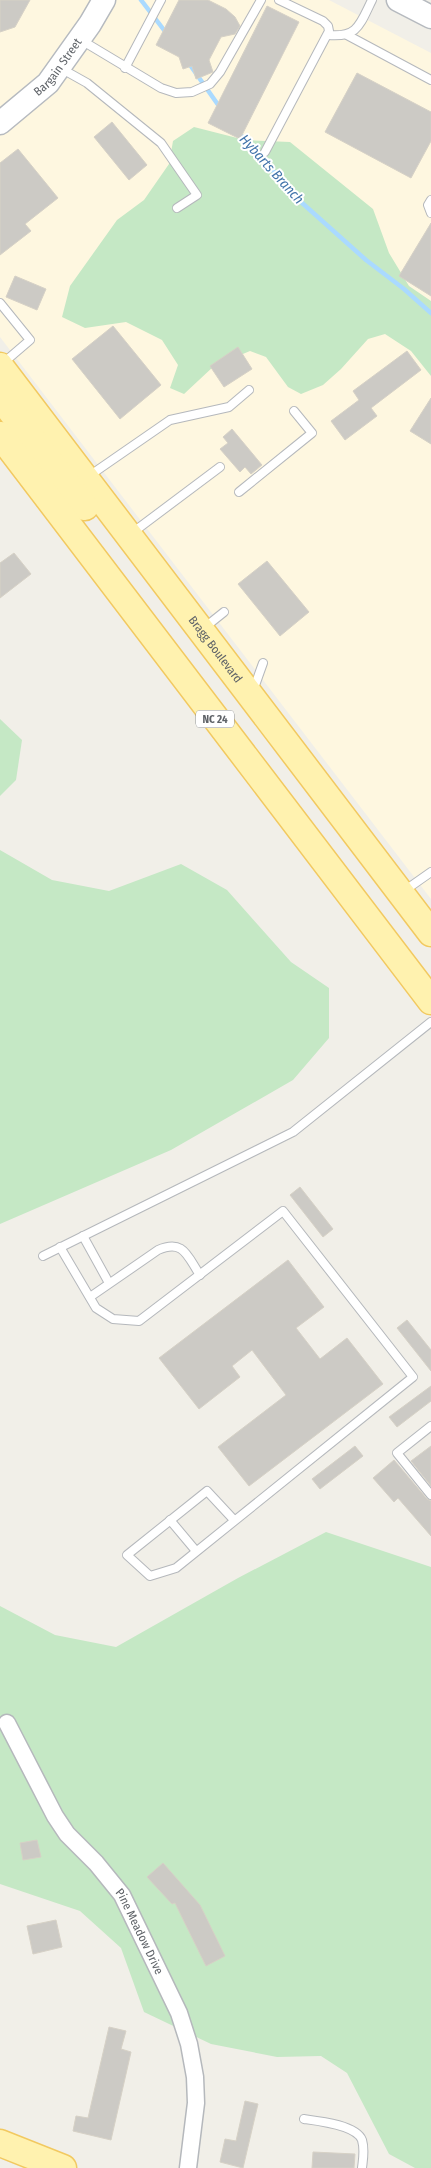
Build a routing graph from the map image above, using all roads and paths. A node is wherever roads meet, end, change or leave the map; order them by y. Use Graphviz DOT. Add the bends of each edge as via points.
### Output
graph roads {
  1 [pos="104,0"];
  2 [pos="161,0"];
  3 [pos="261,0"];
  4 [pos="279,0"];
  5 [pos="372,0"];
  6 [pos="398,0"];
  7 [pos="431,17"];
  8 [pos="328,35"];
  9 [pos="347,35"];
  10 [pos="79,39"];
  11 [pos="59,68"];
  12 [pos="125,68"];
  13 [pos="431,80"];
  14 [pos="0,123"];
  15 [pos="265,152"];
  16 [pos="431,200"];
  17 [pos="177,208"];
  18 [pos="431,213"];
  19 [pos="0,303"];
  20 [pos="0,366"];
  21 [pos="249,390"];
  22 [pos="0,397"];
  23 [pos="294,411"];
  24 [pos="0,435"];
  25 [pos="220,467"];
  26 [pos="86,478"];
  27 [pos="239,492"];
  28 [pos="128,536"];
  29 [pos="224,612"];
  30 [pos="200,631"];
  31 [pos="263,663"];
  32 [pos="251,698"];
  33 [pos="431,872"];
  34 [pos="401,894"];
  35 [pos="431,933"];
  36 [pos="431,1001"];
  37 [pos="431,1022"];
  38 [pos="83,1236"];
  39 [pos="60,1247"];
  40 [pos="43,1256"];
  41 [pos="200,1275"];
  42 [pos="110,1283"];
  43 [pos="90,1297"];
  44 [pos="431,1426"];
  45 [pos="431,1495"];
  46 [pos="170,1520"];
  47 [pos="234,1520"];
  48 [pos="196,1551"];
  49 [pos="7,1724"];
  50 [pos="304,2119"];
  51 [pos="0,2143"];
  52 [pos="53,2166"];
  53 [pos="188,2168"];
  54 [pos="362,2168"];
  1 -- 10 [label="street, Bargain Street"];
  2 -- 12 [label="lane"];
  3 -- 12 [label="lane" via="210,84 192,92 176,93"];
  4 -- 8 [label="lane" via="323,20 328,26"];
  5 -- 9 [label="lane" via="357,28"];
  6 -- 7 [label="street"];
  8 -- 9 [label="lane"];
  8 -- 15 [label="lane"];
  9 -- 13 [label="lane"];
  10 -- 11 [label="street, Bargain Street"];
  10 -- 12 [label="lane"];
  11 -- 14 [label="street, Bargain Street" via="48,83"];
  11 -- 17 [label="lane" via="87,83 160,143 197,195"];
  16 -- 18 [label="lane" via="428,205"];
  19 -- 20 [label="lane" via="30,340"];
  20 -- 26 [label="main road, Bragg Boulevard"];
  21 -- 26 [label="lane" via="229,408 170,420"];
  22 -- 28 [label="main road" via="97,522"];
  23 -- 27 [label="lane" via="312,433"];
  24 -- 36 [label="main road, NC 24"];
  25 -- 28 [label="lane"];
  26 -- 28 [label="main road, Bragg Boulevard"];
  28 -- 30 [label="main road, Bragg Boulevard"];
  29 -- 30 [label="lane"];
  30 -- 32 [label="main road, Bragg Boulevard"];
  31 -- 32 [label="lane"];
  32 -- 34 [label="main road, Bragg Boulevard"];
  33 -- 34 [label="lane"];
  34 -- 35 [label="main road, Bragg Boulevard"];
  37 -- 38 [label="lane" via="293,1132"];
  38 -- 39 [label="lane"];
  38 -- 42 [label="lane"];
  39 -- 40 [label="lane"];
  39 -- 43 [label="lane"];
  41 -- 42 [label="lane" via="184,1251 169,1245"];
  41 -- 43 [label="lane" via="139,1321 113,1319 96,1308"];
  41 -- 47 [label="lane" via="283,1211 413,1377"];
  42 -- 43 [label="lane"];
  44 -- 45 [label="lane" via="397,1453"];
  46 -- 47 [label="lane" via="207,1491"];
  46 -- 48 [label="lane"];
  46 -- 48 [label="lane" via="127,1555 150,1576 176,1568"];
  47 -- 48 [label="lane"];
  49 -- 53 [label="street, Pine Meadow Drive" via="67,1834 122,1895 178,2013 189,2044 195,2077 196,2103"];
  50 -- 54 [label="lane" via="353,2131 361,2139 364,2152"];
  51 -- 52 [label="main road"];
}
